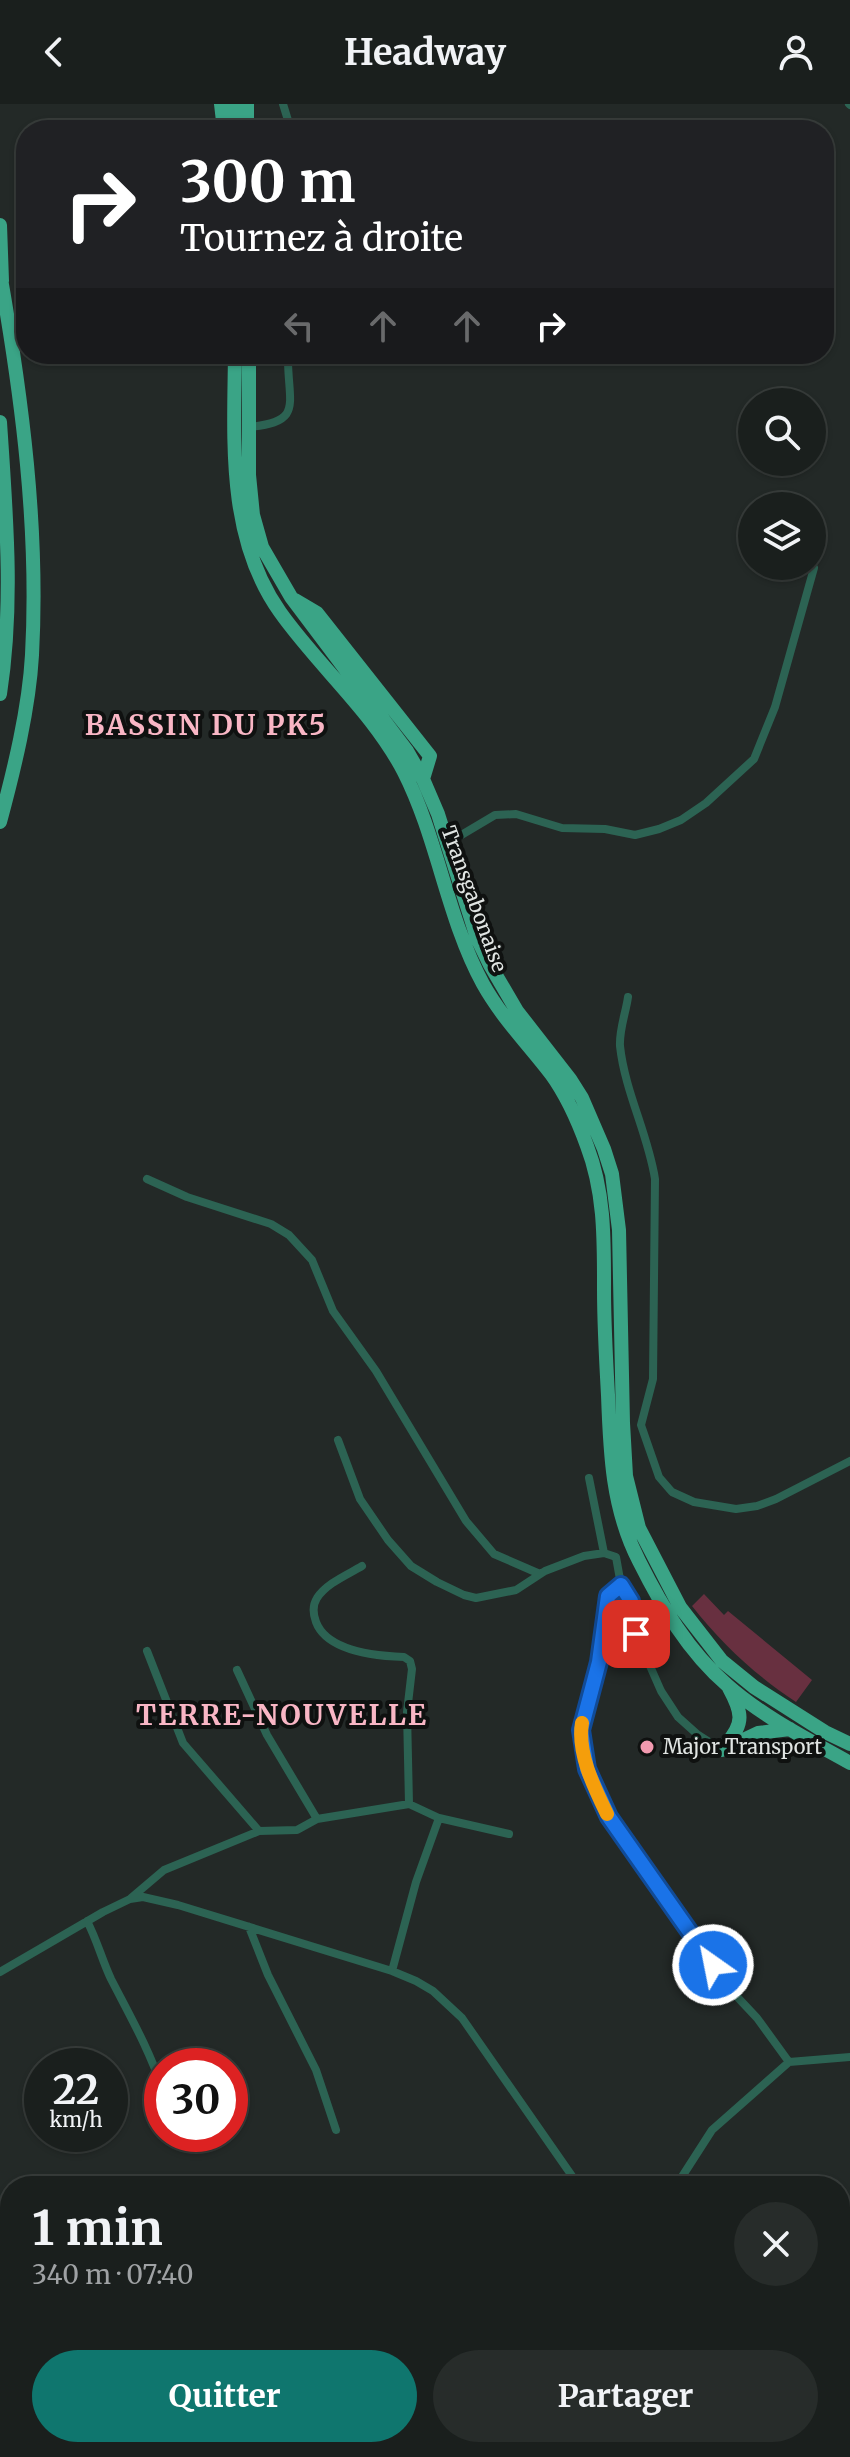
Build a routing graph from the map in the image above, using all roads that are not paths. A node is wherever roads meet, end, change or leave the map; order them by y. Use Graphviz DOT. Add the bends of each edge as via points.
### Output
graph roads {
  1 [pos="0,225"];
  2 [pos="1,278"];
  3 [pos="235,364"];
  4 [pos="249,364"];
  5 [pos="288,364"];
  6 [pos="0,422"];
  7 [pos="249,427"];
  8 [pos="811,580"];
  9 [pos="0,694"];
  10 [pos="0,822"];
  11 [pos="449,848"];
  12 [pos="628,997"];
  13 [pos="147,1179"];
  14 [pos="623,1423"];
  15 [pos="641,1425"];
  16 [pos="338,1440"];
  17 [pos="850,1461"];
  18 [pos="589,1478"];
  19 [pos="604,1553"];
  20 [pos="362,1566"];
  21 [pos="540,1574"];
  22 [pos="621,1585"];
  23 [pos="147,1651"];
  24 [pos="237,1670"];
  25 [pos="729,1688"];
  26 [pos="790,1729"];
  27 [pos="850,1744"];
  28 [pos="722,1750"];
  29 [pos="850,1763"];
  30 [pos="409,1804"];
  31 [pos="439,1818"];
  32 [pos="317,1819"];
  33 [pos="259,1831"];
  34 [pos="509,1834"];
  35 [pos="130,1899"];
  36 [pos="87,1921"];
  37 [pos="249,1927"];
  38 [pos="392,1971"];
  39 [pos="0,1972"];
  40 [pos="148,2048"];
  41 [pos="850,2057"];
  42 [pos="789,2062"];
  43 [pos="336,2130"];
  44 [pos="572,2176"];
  45 [pos="682,2176"];
  1 -- 2 [label="highway"];
  2 -- 10 [label="highway" via="22,416 32,547 32,641 15,769"];
  3 -- 25 [label="highway, Transgabonaise" via="238,497 262,583 401,767 482,982 559,1086 589,1151 603,1211 609,1442 617,1502 629,1542 676,1628"];
  4 -- 7 [label="highway, Transgabonaise"];
  5 -- 7 [label="street" via="287,414 275,424"];
  6 -- 9 [label="highway" via="8,551 7,650"];
  7 -- 11 [label="highway, Transgabonaise" via="253,515 262,547 291,597 390,726 423,779"];
  8 -- 11 [label="street" via="775,707 754,759 706,803 681,820 635,835 495,815"];
  11 -- 14 [label="highway, Transgabonaise" via="477,938 497,979 582,1098 612,1174 619,1230"];
  12 -- 15 [label="street" via="620,1043 655,1179 653,1379"];
  13 -- 21 [label="street" via="289,1235 312,1260 333,1311 376,1371 466,1521 494,1554"];
  14 -- 15 [label="street"];
  14 -- 27 [label="highway, Transgabonaise" via="626,1476 639,1528 680,1607 722,1661 754,1687"];
  15 -- 17 [label="street" via="667,1488 716,1507 757,1506"];
  16 -- 21 [label="street" via="360,1499 411,1566 476,1598 516,1590"];
  18 -- 19 [label="street"];
  19 -- 21 [label="street" via="569,1560"];
  19 -- 22 [label="street" via="616,1557"];
  20 -- 30 [label="street" via="326,1587 313,1607 314,1616 327,1637 345,1647 410,1661"];
  22 -- 28 [label="street" via="631,1601 640,1647 661,1691 678,1717"];
  22 -- 42 [label="street" via="608,1596 599,1662 583,1714 587,1769 628,1847 727,1986"];
  23 -- 33 [label="street" via="183,1743"];
  24 -- 32 [label="street" via="267,1735"];
  25 -- 26 [label="highway, Transgabonaise"];
  25 -- 28 [label="highway" via="740,1720"];
  26 -- 28 [label="highway" via="758,1733"];
  26 -- 29 [label="highway, Transgabonaise"];
  30 -- 31 [label="street"];
  30 -- 32 [label="street"];
  31 -- 34 [label="street"];
  31 -- 38 [label="street"];
  32 -- 33 [label="street" via="297,1830"];
  33 -- 35 [label="street" via="164,1870"];
  35 -- 36 [label="street"];
  35 -- 37 [label="street" via="156,1900"];
  36 -- 39 [label="street"];
  36 -- 40 [label="street"];
  37 -- 38 [label="street"];
  37 -- 43 [label="street" via="316,2070"];
  38 -- 44 [label="street" via="433,1991 462,2018"];
  41 -- 42 [label="street"];
  42 -- 45 [label="street" via="712,2130"];
}
